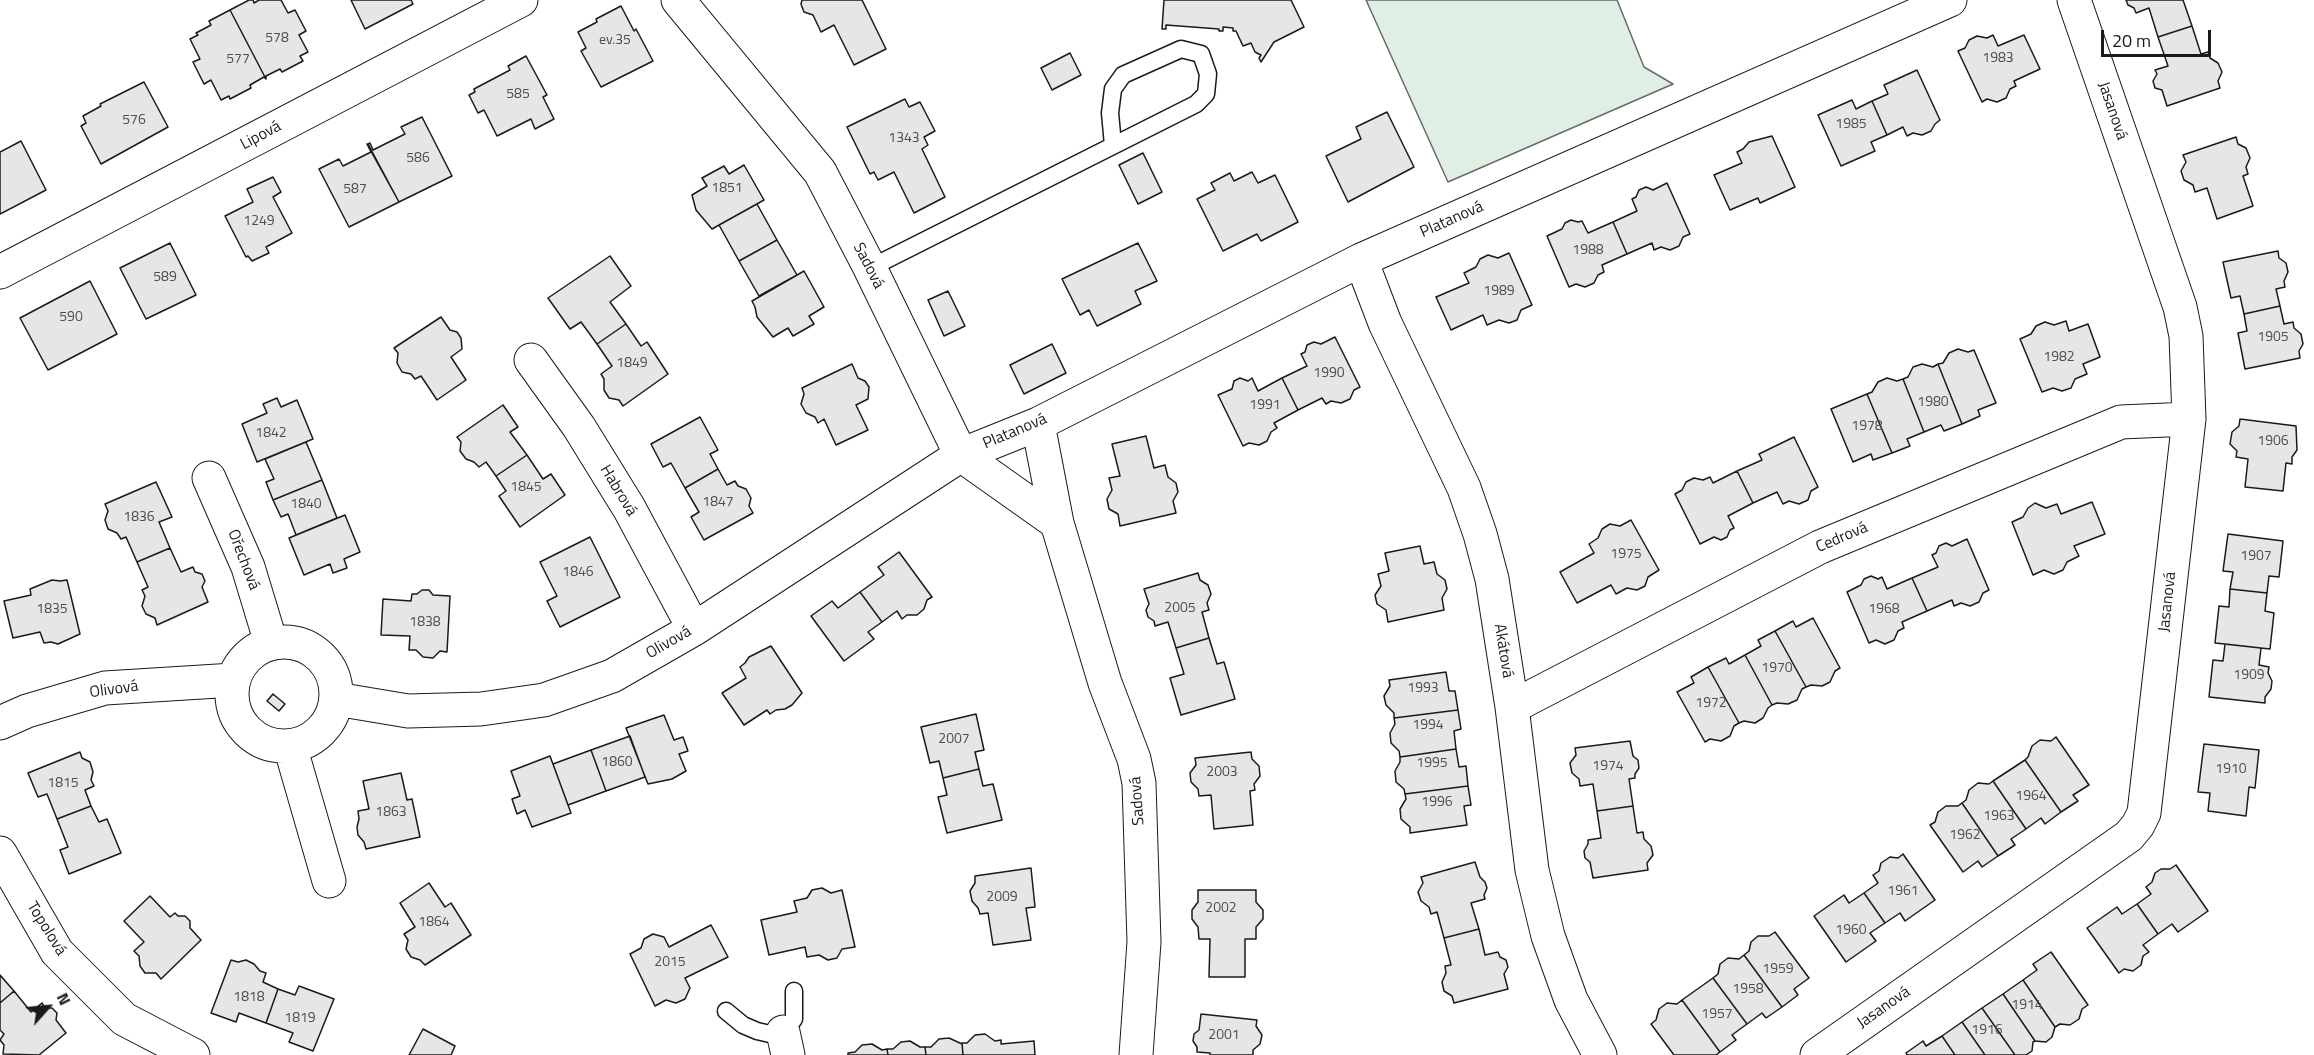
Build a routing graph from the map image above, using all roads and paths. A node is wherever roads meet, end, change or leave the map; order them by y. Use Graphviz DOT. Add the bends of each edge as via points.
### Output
graph roads {
  1 [pos="521,0"];
  2 [pos="678,0"];
  3 [pos="1950,0"];
  4 [pos="2074,0"];
  5 [pos="1113,145"];
  6 [pos="1361,260"];
  7 [pos="870,268"];
  8 [pos="0,272"];
  9 [pos="531,360"];
  10 [pos="2189,419"];
  11 [pos="1038,424"];
  12 [pos="961,455"];
  13 [pos="209,478"];
  14 [pos="1057,523"];
  15 [pos="694,629"];
  16 [pos="272,643"];
  17 [pos="234,680"];
  18 [pos="336,699"];
  19 [pos="1512,707"];
  20 [pos="0,723"];
  21 [pos="290,746"];
  22 [pos="0,853"];
  23 [pos="329,881"];
  24 [pos="794,991"];
  25 [pos="726,1011"];
  26 [pos="786,1043"];
  27 [pos="193,1055"];
  28 [pos="1136,1055"];
  29 [pos="1599,1055"];
  30 [pos="1817,1055"];
  1 -- 8 [label="street, Lipová"];
  2 -- 7 [label="street, Sadová" via="820,172"];
  3 -- 6 [label="street, Platanová"];
  4 -- 10 [label="street, Jasanová" via="2180,307 2186,336"];
  5 -- 5 [label="lane" via="1196,104 1206,94 1208,74 1201,54 1180,49 1123,75 1113,89"];
  5 -- 7 [label="lane"];
  6 -- 11 [label="street, Platanová"];
  6 -- 19 [label="street, Akátová" via="1385,323 1464,488 1480,534 1492,579"];
  7 -- 12 [label="street, Sadová"];
  9 -- 15 [label="street, Habrová" via="579,427 629,508"];
  10 -- 19 [label="street, Cedrová" via="2121,422 1820,547"];
  10 -- 30 [label="street, Jasanová" via="2144,813 2138,825 2129,836"];
  11 -- 12 [label="street, Platanová"];
  11 -- 14 [label="street, Sadová"];
  12 -- 14 [label="street, Sadová"];
  12 -- 15 [label="street, Olivová"];
  13 -- 16 [label="street, Ořechová" via="248,567"];
  14 -- 28 [label="street, Sadová" via="1139,783 1144,942"];
  15 -- 18 [label="street, Olivová" via="612,676 544,700 481,709 408,711"];
  16 -- 17 [label="street" via="248,657"];
  16 -- 18 [label="street" via="304,646 318,655 328,667"];
  17 -- 20 [label="street, Olivová" via="105,688"];
  17 -- 21 [label="street" via="232,697 244,728 273,745"];
  18 -- 21 [label="street" via="321,730 307,741"];
  19 -- 29 [label="street, Akátová" via="1532,870 1548,936 1571,1000"];
  21 -- 23 [label="street"];
  22 -- 27 [label="street, Topolová" via="57,952 124,1018"];
  24 -- 26 [label="lane" via="794,1019"];
  25 -- 26 [label="lane" via="743,1025"];
}
